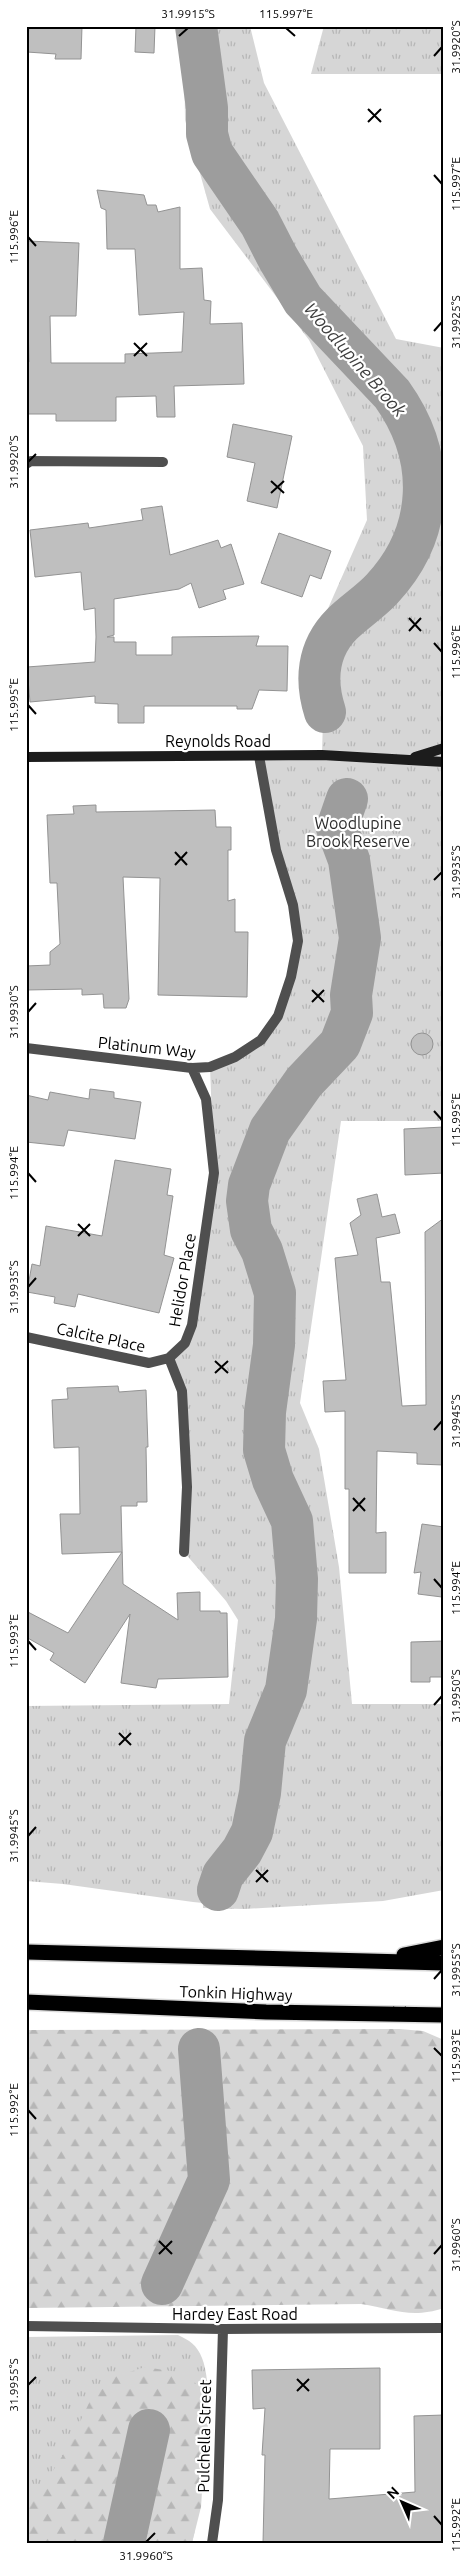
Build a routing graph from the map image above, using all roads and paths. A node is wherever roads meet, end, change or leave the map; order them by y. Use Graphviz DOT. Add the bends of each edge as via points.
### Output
graph roads {
  1 [pos="163,462"];
  2 [pos="26,464"];
  3 [pos="444,748"];
  4 [pos="260,756"];
  5 [pos="26,757"];
  6 [pos="410,758"];
  7 [pos="444,762"];
  8 [pos="26,1048"];
  9 [pos="192,1068"];
  10 [pos="26,1337"];
  11 [pos="169,1358"];
  12 [pos="184,1552"];
  13 [pos="444,1946"];
  14 [pos="26,1952"];
  15 [pos="380,1960"];
  16 [pos="444,1962"];
  17 [pos="26,2002"];
  18 [pos="440,2018"];
  19 [pos="26,2326"];
  20 [pos="444,2328"];
  21 [pos="223,2329"];
  22 [pos="212,2543"];
  1 -- 2 [label="street"];
  3 -- 6 [label="street, Reynolds Road"];
  4 -- 5 [label="street, Reynolds Road"];
  4 -- 6 [label="street, Reynolds Road"];
  4 -- 9 [label="street, Platinum Way" via="276,850 293,905 298,941 278,1016 261,1040 235,1057 210,1067"];
  6 -- 7 [label="street, Reynolds Road"];
  8 -- 9 [label="street, Platinum Way"];
  9 -- 11 [label="street, Helidor Place" via="206,1099 214,1173 192,1325 186,1343"];
  10 -- 11 [label="street, Calcite Place" via="149,1363"];
  11 -- 12 [label="street" via="182,1391 187,1487"];
  13 -- 15 [label="highway"];
  14 -- 15 [label="highway"];
  15 -- 16 [label="highway"];
  17 -- 18 [label="highway, Tonkin Highway"];
  19 -- 21 [label="street, Hardey East Road"];
  20 -- 21 [label="street, Hardey East Road"];
  21 -- 22 [label="street, Pulchella Street" via="218,2500"];
}
